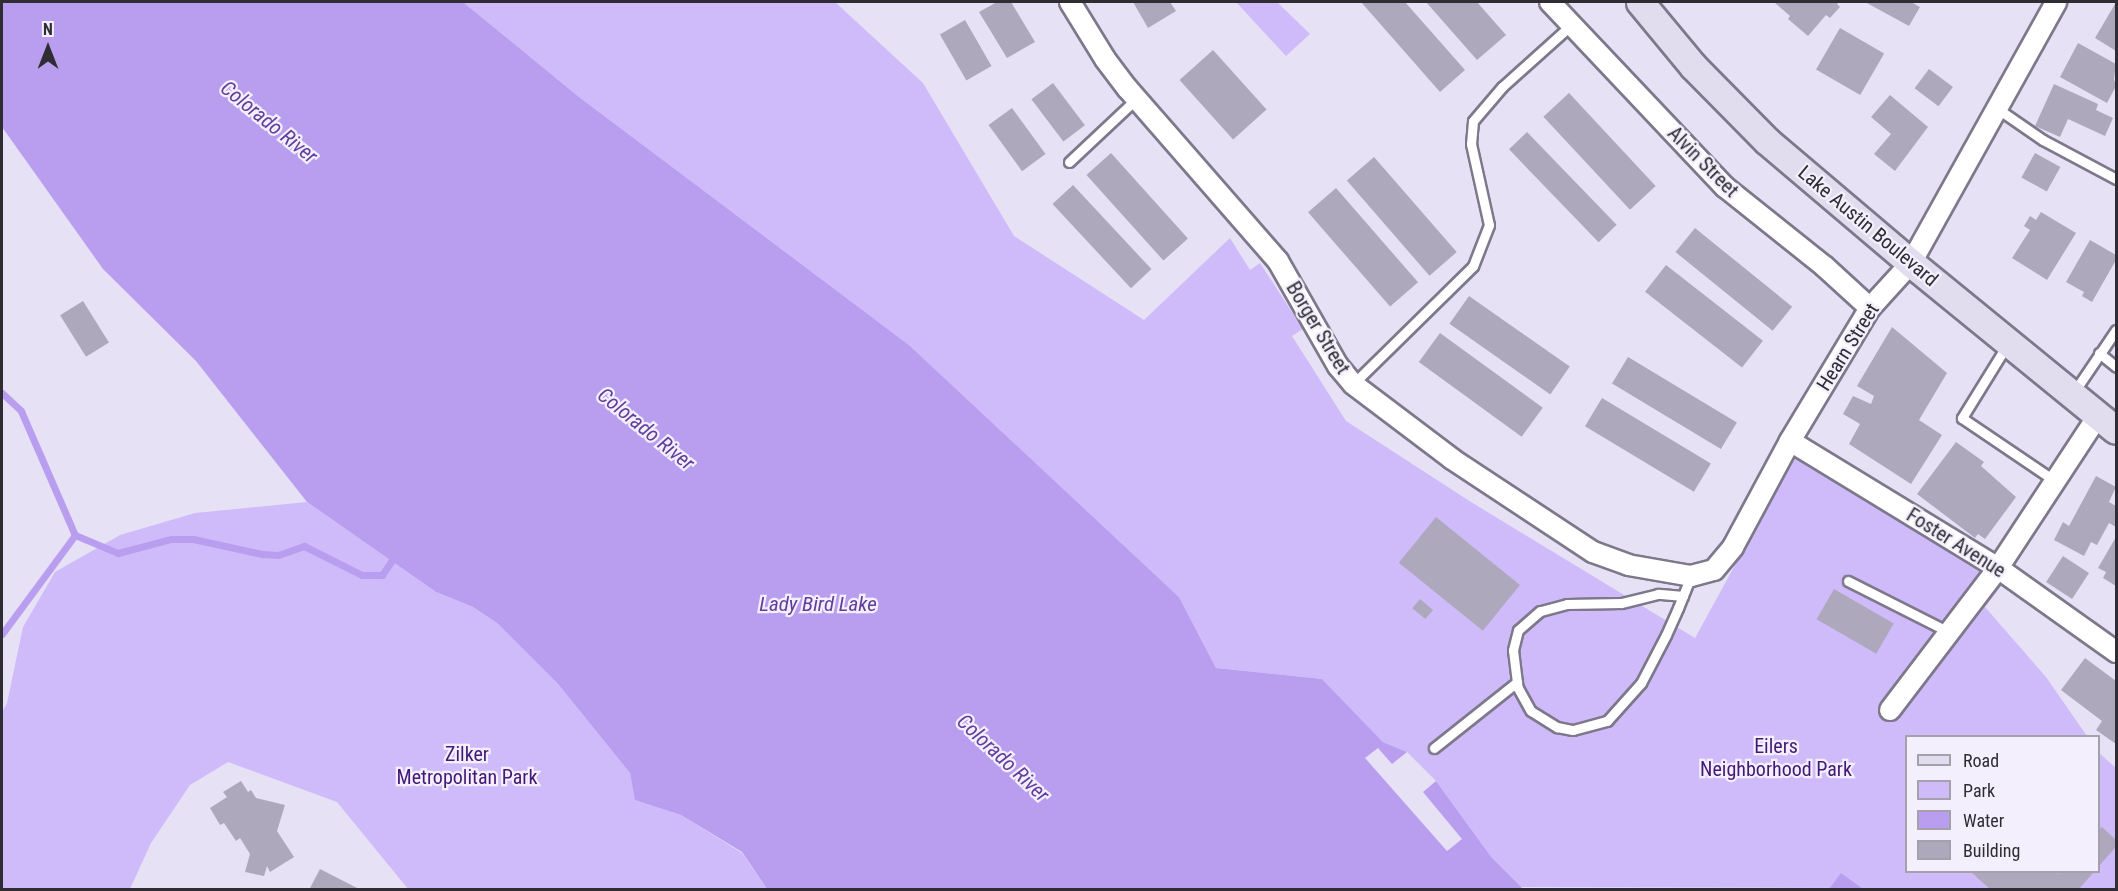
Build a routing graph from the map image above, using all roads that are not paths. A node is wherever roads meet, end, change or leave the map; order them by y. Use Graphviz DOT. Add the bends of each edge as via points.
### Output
graph roads {
  1 [pos="1070,2"];
  2 [pos="1550,2"];
  3 [pos="1640,2"];
  4 [pos="2056,2"];
  5 [pos="1571,24"];
  6 [pos="1136,99"];
  7 [pos="1998,109"];
  8 [pos="1069,162"];
  9 [pos="2116,179"];
  10 [pos="1911,263"];
  11 [pos="1870,308"];
  12 [pos="2116,330"];
  13 [pos="2113,340"];
  14 [pos="2008,343"];
  15 [pos="2099,353"];
  16 [pos="2116,367"];
  17 [pos="1353,384"];
  18 [pos="2072,394"];
  19 [pos="2111,424"];
  20 [pos="1791,441"];
  21 [pos="2055,481"];
  22 [pos="1998,568"];
  23 [pos="1714,570"];
  24 [pos="1691,576"];
  25 [pos="1848,581"];
  26 [pos="1683,596"];
  27 [pos="1949,632"];
  28 [pos="2116,652"];
  29 [pos="1517,682"];
  30 [pos="1890,710"];
  31 [pos="1434,748"];
  1 -- 6 [label="street, Borger Street" via="1105,59"];
  2 -- 5 [label="street, Alvin Street"];
  3 -- 10 [label="main road, Lake Austin Boulevard" via="1693,66 1767,141"];
  4 -- 7 [label="street, Hearn Street"];
  5 -- 11 [label="street, Alvin Street" via="1725,187"];
  5 -- 17 [label="lane" via="1502,87 1473,121 1471,144 1489,225 1473,266"];
  6 -- 8 [label="lane"];
  6 -- 17 [label="street, Borger Street" via="1278,261 1338,366"];
  7 -- 9 [label="lane" via="2043,140"];
  7 -- 10 [label="street, Hearn Street"];
  10 -- 11 [label="street, Hearn Street"];
  10 -- 14 [label="main road, Lake Austin Boulevard"];
  11 -- 20 [label="street, Hearn Street"];
  12 -- 13 [label="lane"];
  13 -- 15 [label="lane"];
  14 -- 18 [label="main road, Lake Austin Boulevard"];
  14 -- 21 [label="lane" via="1962,418"];
  15 -- 16 [label="lane"];
  15 -- 18 [label="lane"];
  17 -- 24 [label="street, Borger Street" via="1452,459 1593,552 1628,565"];
  18 -- 19 [label="main road, Lake Austin Boulevard"];
  19 -- 21 [label="street"];
  20 -- 22 [label="street, Foster Avenue"];
  20 -- 23 [label="street, Hearn Street" via="1733,547"];
  21 -- 22 [label="street"];
  22 -- 27 [label="street"];
  22 -- 28 [label="street, Foster Avenue"];
  23 -- 24 [label="street, Borger Street"];
  24 -- 26 [label="lane"];
  25 -- 27 [label="lane"];
  26 -- 29 [label="lane" via="1658,594 1621,603 1567,604 1540,611 1518,630 1513,650"];
  26 -- 29 [label="lane" via="1641,683 1607,721 1573,729 1557,727 1531,711"];
  27 -- 30 [label="street"];
  29 -- 31 [label="lane"];
}
